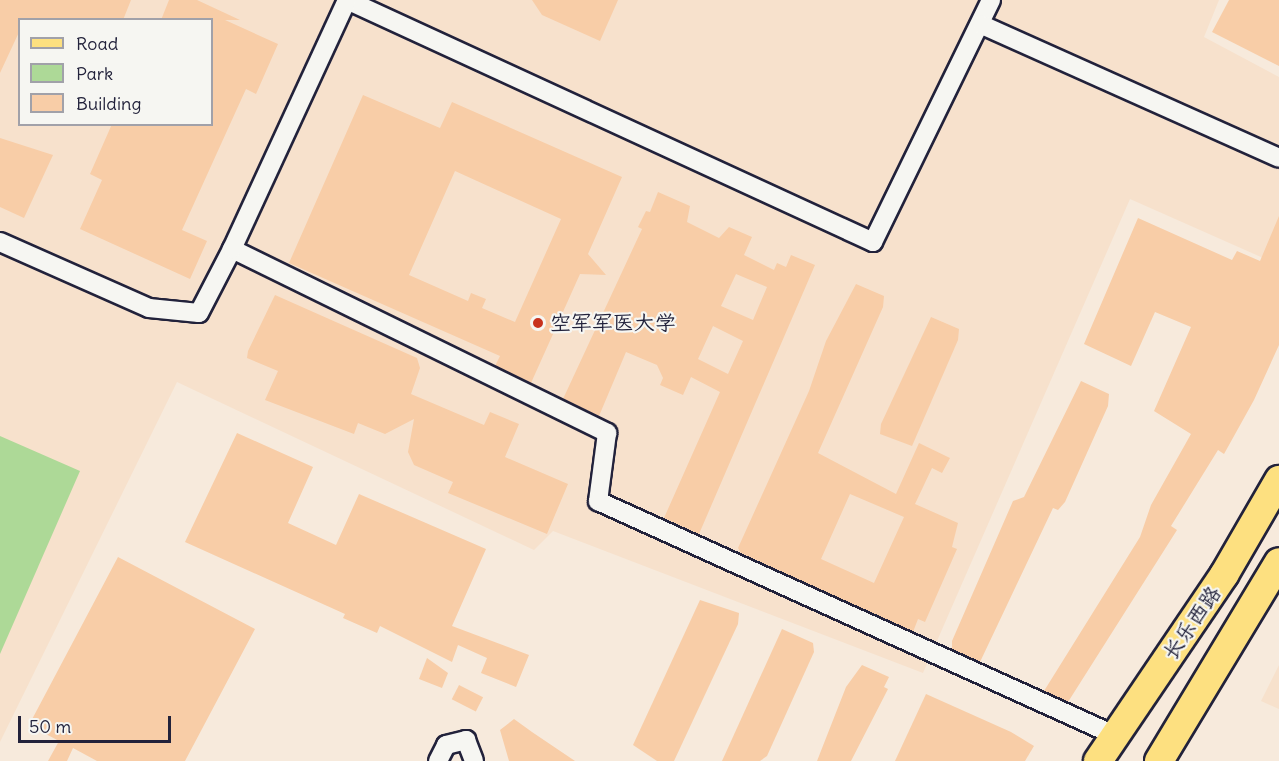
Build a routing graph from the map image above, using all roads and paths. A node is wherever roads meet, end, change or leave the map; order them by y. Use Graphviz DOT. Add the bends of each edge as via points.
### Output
graph roads {
  1 [pos="347,0"];
  2 [pos="991,0"];
  3 [pos="982,25"];
  4 [pos="1279,158"];
  5 [pos="0,242"];
  6 [pos="232,249"];
  7 [pos="1279,480"];
  8 [pos="1279,562"];
  9 [pos="1114,735"];
  10 [pos="438,761"];
  11 [pos="474,761"];
  12 [pos="1098,761"];
  13 [pos="1159,761"];
  1 -- 3 [label="street" via="873,242"];
  1 -- 6 [label="street"];
  2 -- 3 [label="street"];
  3 -- 4 [label="street"];
  5 -- 6 [label="street" via="149,308 199,313"];
  6 -- 9 [label="street" via="607,433 598,501"];
  7 -- 9 [label="main road, 长乐西路" via="1224,575"];
  8 -- 13 [label="main road, 长乐西路"];
  9 -- 12 [label="main road, 长乐西路"];
  10 -- 11 [label="street" via="446,745 466,740"];
}
